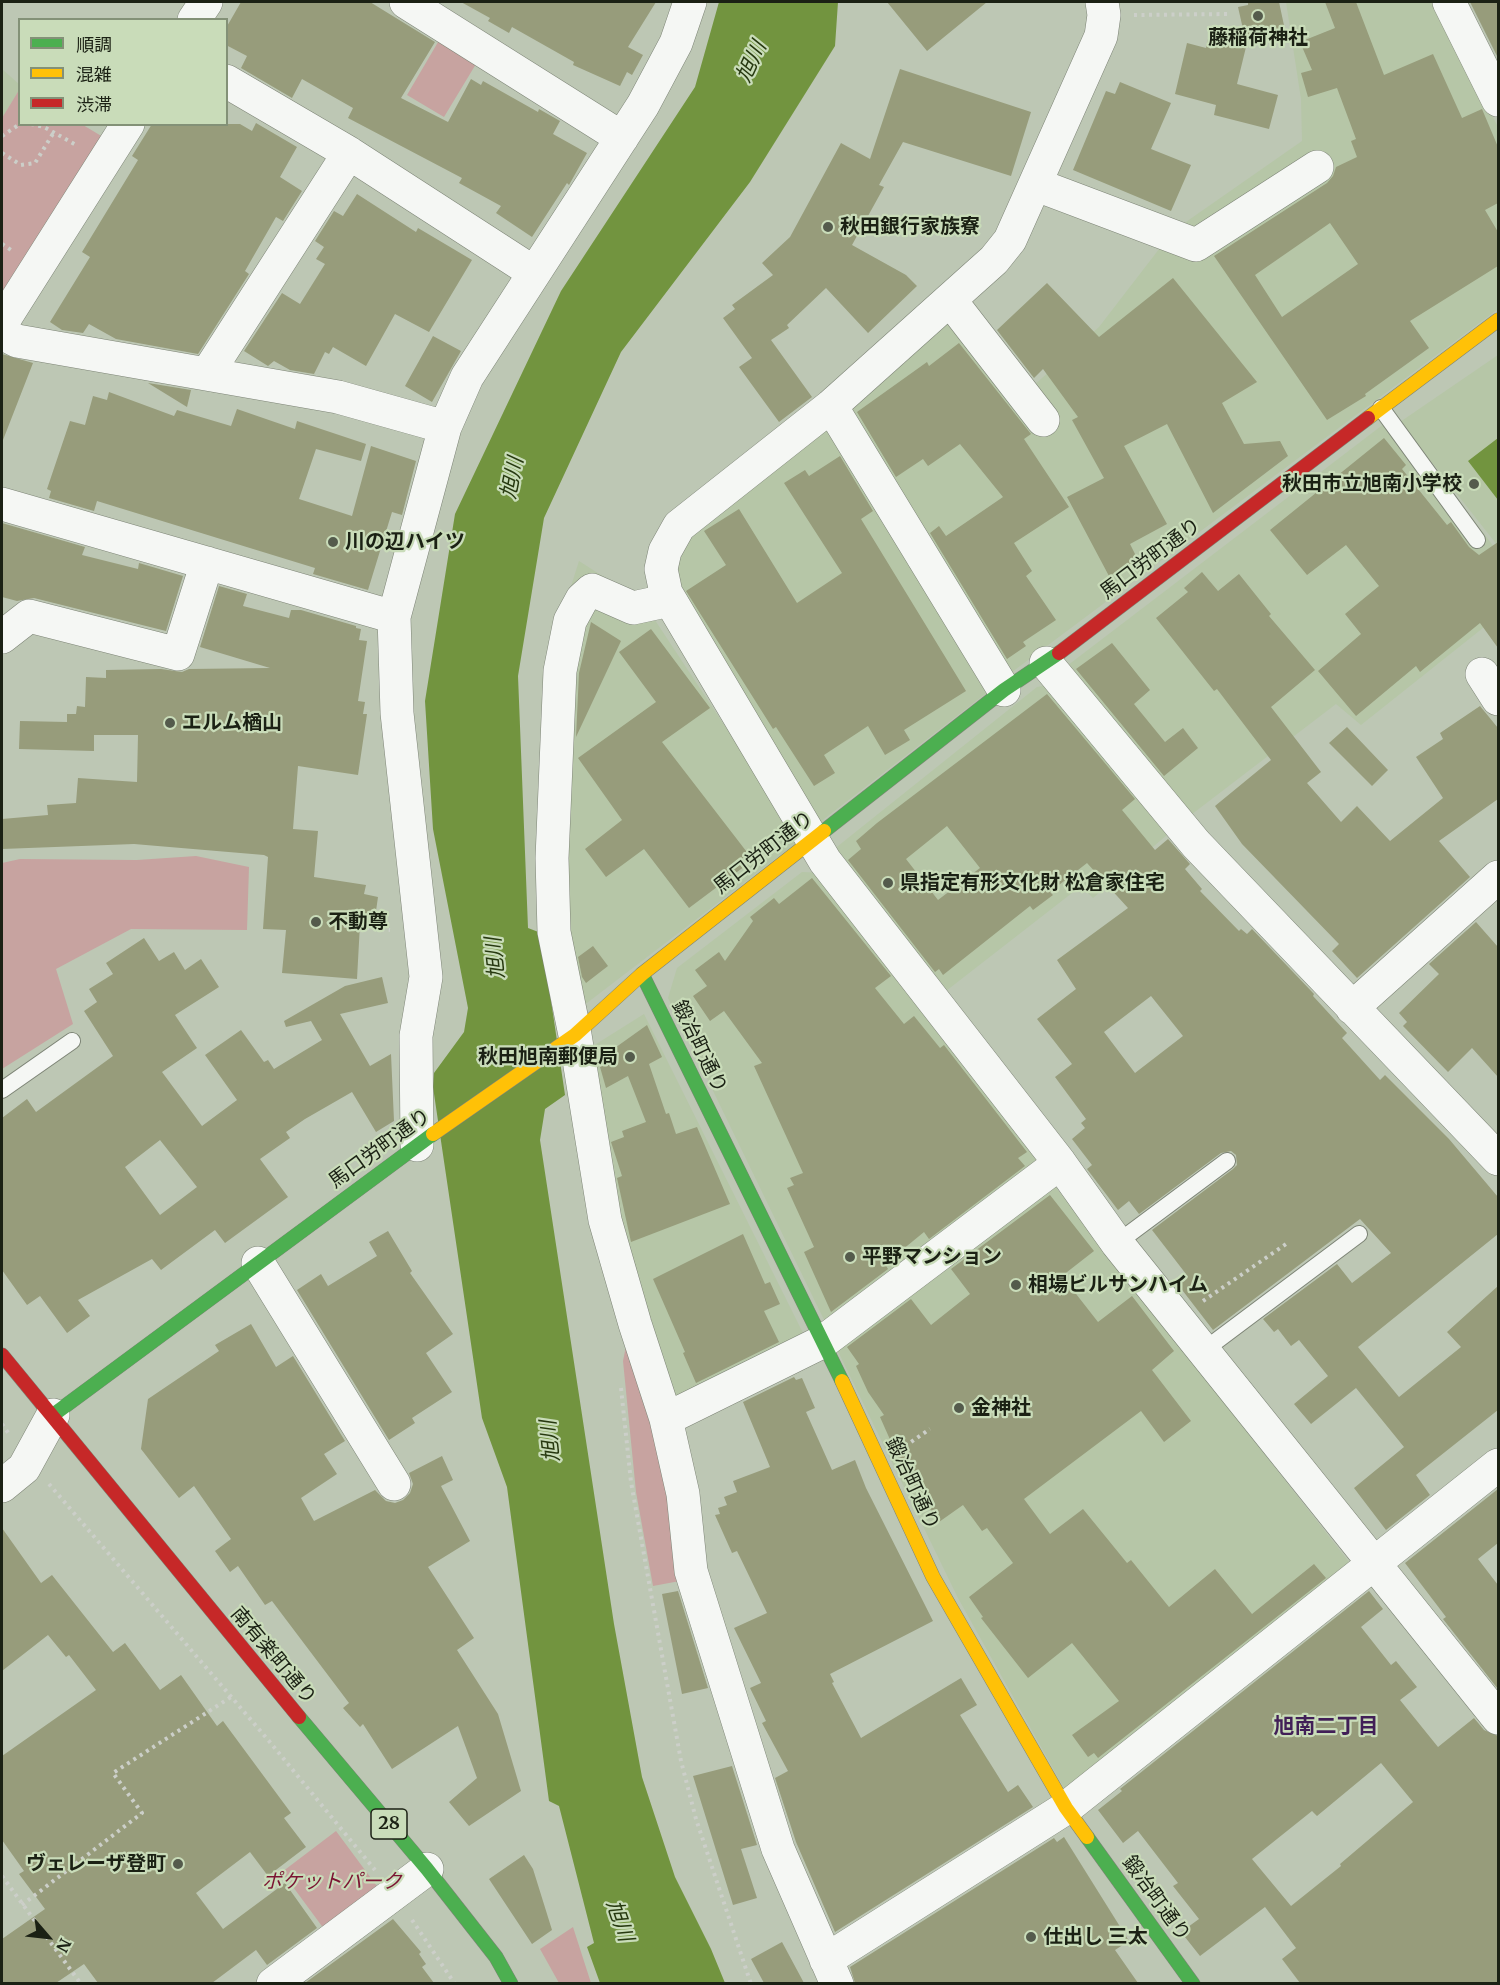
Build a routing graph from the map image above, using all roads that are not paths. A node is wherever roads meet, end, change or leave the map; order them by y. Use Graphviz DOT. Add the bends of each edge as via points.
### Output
graph roads {
  1 [pos="206,2"];
  2 [pos="406,2"];
  3 [pos="690,2"];
  4 [pos="1449,2"];
  5 [pos="1103,8"];
  6 [pos="195,18"];
  7 [pos="228,82"];
  8 [pos="1498,100"];
  9 [pos="127,126"];
  10 [pos="622,138"];
  11 [pos="349,153"];
  12 [pos="1317,167"];
  13 [pos="1037,185"];
  14 [pos="533,272"];
  15 [pos="950,300"];
  16 [pos="1498,320"];
  17 [pos="207,374"];
  18 [pos="831,406"];
  19 [pos="1381,408"];
  20 [pos="1042,420"];
  21 [pos="445,426"];
  22 [pos="2,504"];
  23 [pos="1477,540"];
  24 [pos="207,562"];
  25 [pos="670,600"];
  26 [pos="394,617"];
  27 [pos="2,637"];
  28 [pos="1046,663"];
  29 [pos="1004,690"];
  30 [pos="813,840"];
  31 [pos="1498,877"];
  32 [pos="642,974"];
  33 [pos="1352,1008"];
  34 [pos="568,1040"];
  35 [pos="72,1041"];
  36 [pos="2,1090"];
  37 [pos="424,1141"];
  38 [pos="1498,1159"];
  39 [pos="1227,1161"];
  40 [pos="1060,1163"];
  41 [pos="1359,1234"];
  42 [pos="1117,1243"];
  43 [pos="258,1263"];
  44 [pos="824,1341"];
  45 [pos="1203,1351"];
  46 [pos="2,1355"];
  47 [pos="53,1415"];
  48 [pos="666,1419"];
  49 [pos="1498,1465"];
  50 [pos="394,1484"];
  51 [pos="2,1486"];
  52 [pos="1374,1565"];
  53 [pos="1498,1718"];
  54 [pos="1066,1808"];
  55 [pos="426,1869"];
  56 [pos="831,1972"];
  57 [pos="273,1983"];
  58 [pos="512,1983"];
  59 [pos="1193,1983"];
  1 -- 6 [label="street"];
  2 -- 10 [label="street"];
  3 -- 10 [label="street" via="676,43"];
  4 -- 8 [label="street"];
  5 -- 13 [label="street" via="1101,36"];
  7 -- 11 [label="street"];
  9 -- 17 [label="street" via="2,323 2,333 17,341"];
  10 -- 14 [label="street"];
  11 -- 14 [label="street"];
  11 -- 17 [label="street"];
  12 -- 13 [label="street" via="1196,245"];
  13 -- 15 [label="street" via="1010,240"];
  14 -- 21 [label="street" via="467,377"];
  15 -- 18 [label="street"];
  15 -- 20 [label="street"];
  16 -- 19 [label="street, 馬口労町通り"];
  17 -- 21 [label="street" via="338,397"];
  18 -- 25 [label="street" via="680,526 665,551 661,569"];
  18 -- 29 [label="street"];
  19 -- 23 [label="lane"];
  19 -- 28 [label="street, 馬口労町通り"];
  21 -- 26 [label="street"];
  22 -- 24 [label="street"];
  24 -- 26 [label="street"];
  24 -- 27 [label="street" via="178,654 29,616"];
  25 -- 30 [label="street"];
  25 -- 34 [label="street" via="633,608 592,591 582,599 570,621 560,671 552,858 554,932"];
  26 -- 37 [label="street" via="397,712 426,977 416,1036"];
  28 -- 29 [label="street, 馬口労町通り"];
  28 -- 33 [label="street" via="1196,844"];
  29 -- 30 [label="street, 馬口労町通り"];
  30 -- 32 [label="street, 馬口労町通り"];
  30 -- 40 [label="street" via="945,1018"];
  31 -- 33 [label="street"];
  32 -- 34 [label="street, 馬口労町通り"];
  32 -- 44 [label="street, 鍛冶町通り"];
  33 -- 38 [label="street"];
  34 -- 37 [label="street, 馬口労町通り"];
  34 -- 48 [label="street" via="605,1220"];
  35 -- 36 [label="lane"];
  37 -- 43 [label="street, 馬口労町通り"];
  39 -- 42 [label="lane"];
  40 -- 42 [label="street"];
  40 -- 44 [label="street"];
  41 -- 45 [label="lane"];
  42 -- 45 [label="street"];
  43 -- 47 [label="street, 馬口労町通り"];
  43 -- 50 [label="street"];
  44 -- 48 [label="street"];
  44 -- 54 [label="street, 鍛冶町通り" via="933,1577"];
  45 -- 52 [label="street"];
  46 -- 47 [label="street, 南有楽町通り / 28"];
  47 -- 51 [label="street" via="24,1468"];
  47 -- 55 [label="street, 南有楽町通り / 28"];
  48 -- 56 [label="street" via="683,1494 691,1571 778,1850"];
  49 -- 52 [label="street"];
  52 -- 53 [label="street"];
  52 -- 54 [label="street"];
  54 -- 56 [label="street"];
  54 -- 59 [label="street, 鍛冶町通り"];
  55 -- 57 [label="street"];
  55 -- 58 [label="street, 南有楽町通り / 28"];
}
